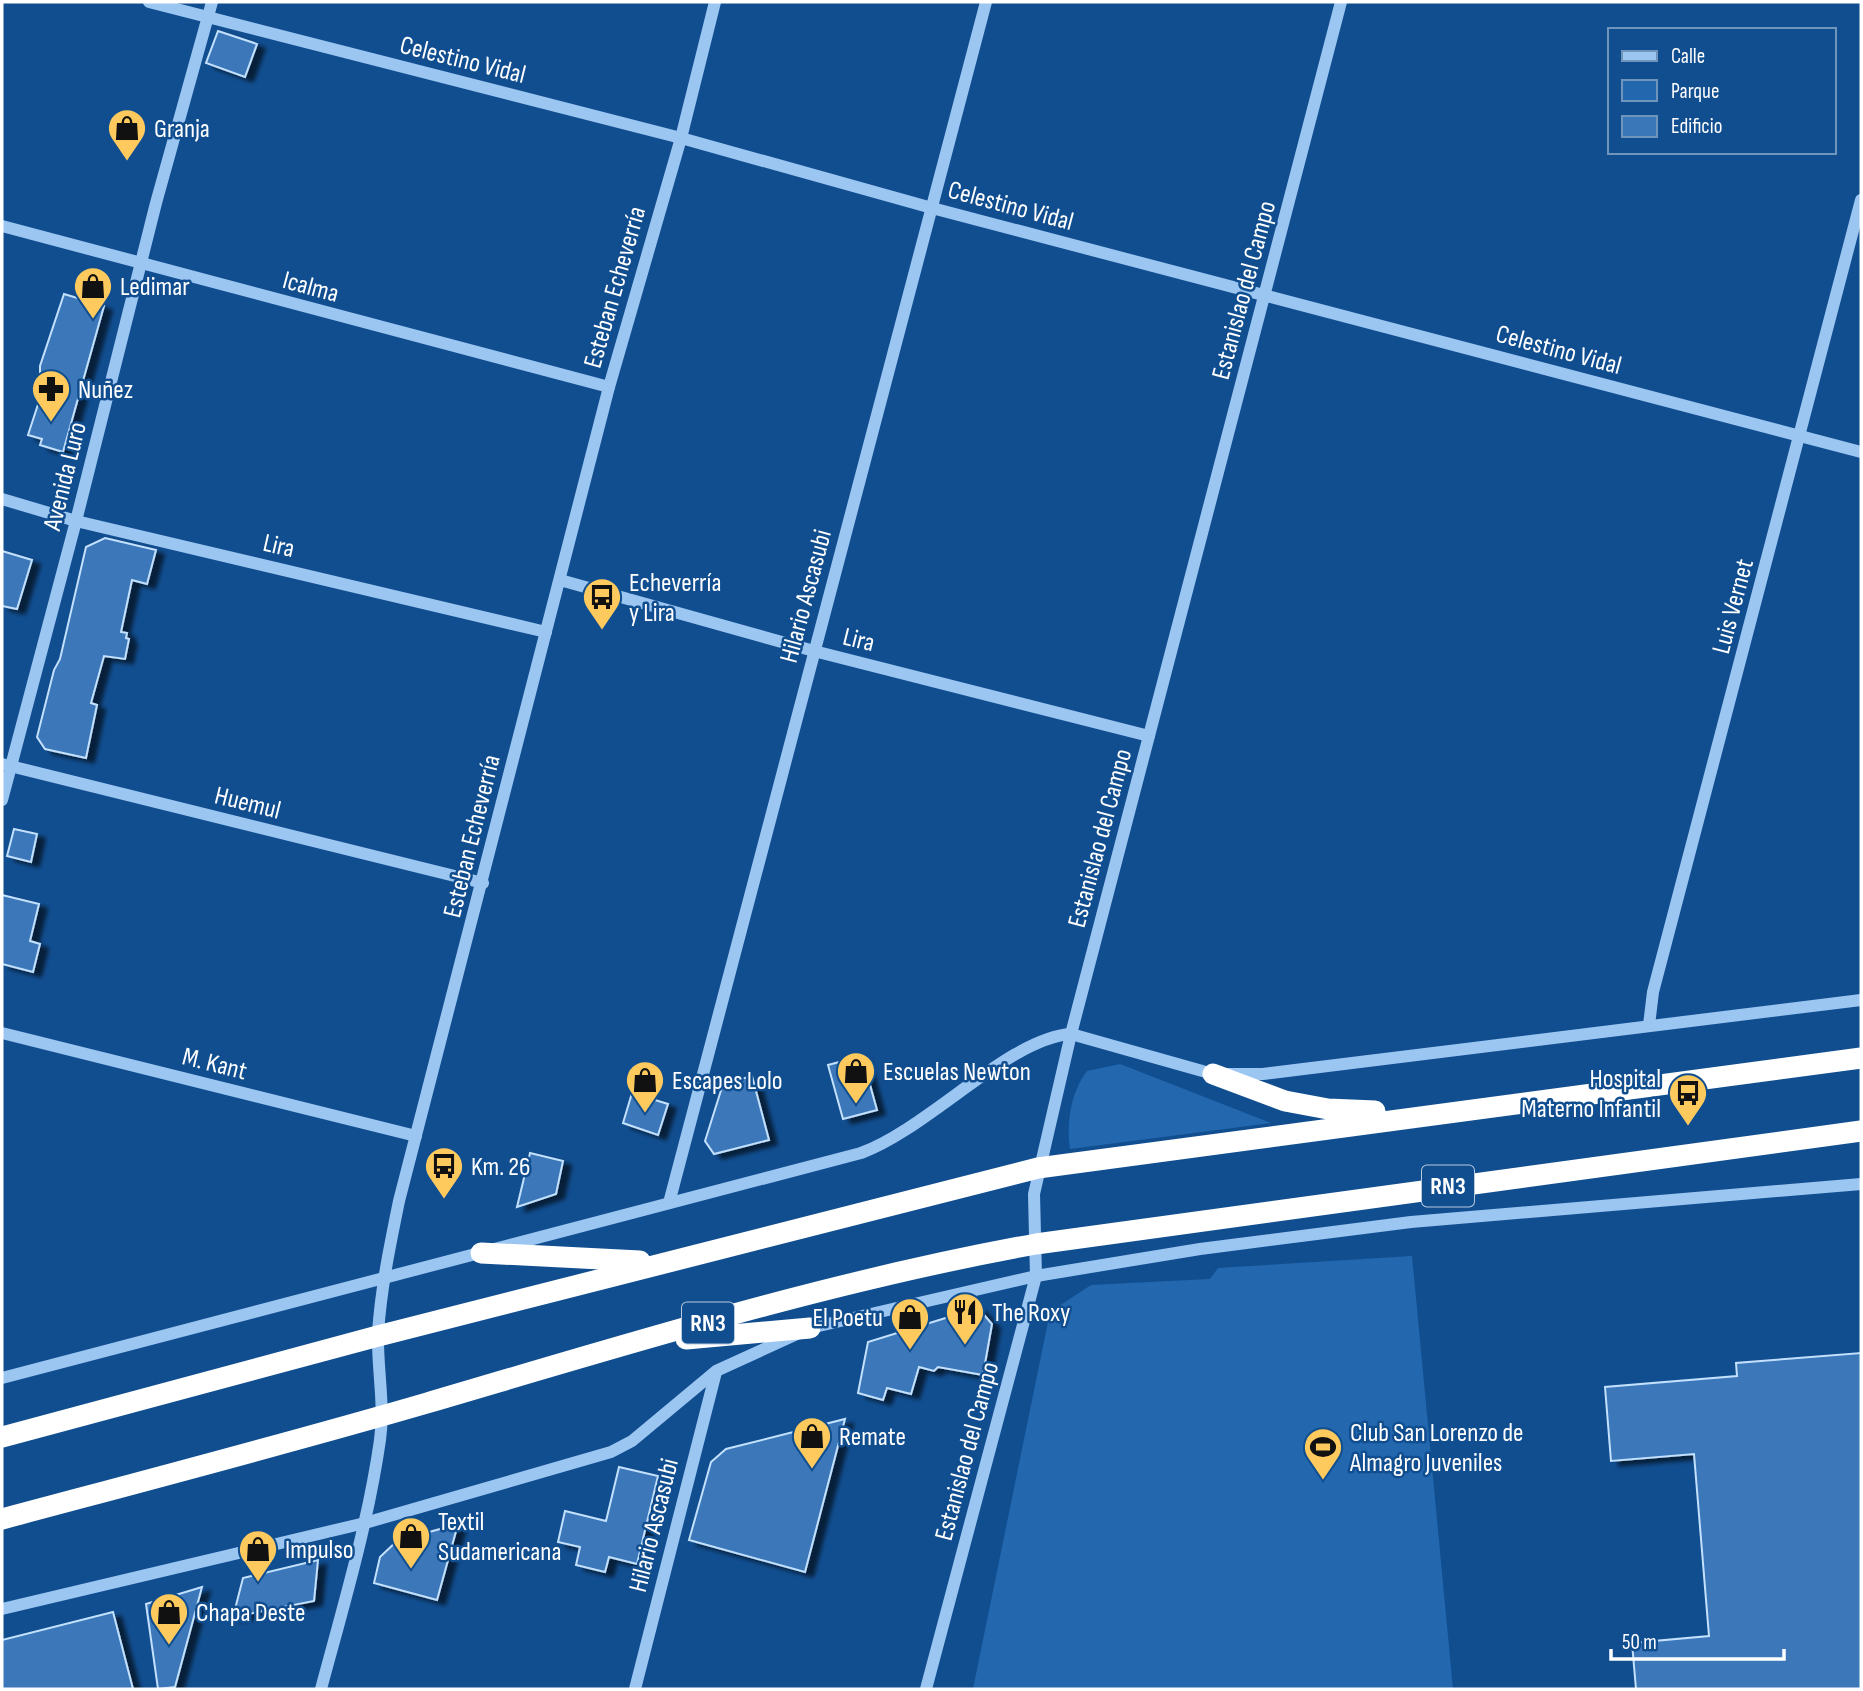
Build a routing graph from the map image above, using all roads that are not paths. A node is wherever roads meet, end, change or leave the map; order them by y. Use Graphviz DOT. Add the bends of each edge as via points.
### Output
graph roads {
  1 [pos="149,2"];
  2 [pos="212,2"];
  3 [pos="715,2"];
  4 [pos="986,2"];
  5 [pos="1341,2"];
  6 [pos="207,18"];
  7 [pos="681,138"];
  8 [pos="1861,200"];
  9 [pos="932,208"];
  10 [pos="2,226"];
  11 [pos="142,265"];
  12 [pos="1266,296"];
  13 [pos="609,387"];
  14 [pos="1801,436"];
  15 [pos="1861,452"];
  16 [pos="2,499"];
  17 [pos="76,521"];
  18 [pos="560,580"];
  19 [pos="546,632"];
  20 [pos="814,651"];
  21 [pos="1149,736"];
  22 [pos="6,765"];
  23 [pos="2,800"];
  24 [pos="482,883"];
  25 [pos="1861,1000"];
  26 [pos="1649,1024"];
  27 [pos="2,1033"];
  28 [pos="1071,1034"];
  29 [pos="1861,1058"];
  30 [pos="1213,1074"];
  31 [pos="1472,1108"];
  32 [pos="1861,1131"];
  33 [pos="416,1136"];
  34 [pos="1038,1168"];
  35 [pos="1861,1184"];
  36 [pos="669,1203"];
  37 [pos="1036,1244"];
  38 [pos="481,1253"];
  39 [pos="663,1262"];
  40 [pos="1037,1276"];
  41 [pos="383,1279"];
  42 [pos="810,1328"];
  43 [pos="378,1336"];
  44 [pos="642,1340"];
  45 [pos="716,1371"];
  46 [pos="2,1378"];
  47 [pos="383,1416"];
  48 [pos="2,1437"];
  49 [pos="2,1520"];
  50 [pos="365,1523"];
  51 [pos="2,1609"];
  52 [pos="321,1689"];
  53 [pos="635,1689"];
  54 [pos="926,1689"];
  1 -- 6 [label="street, Celestino Vidal"];
  2 -- 6 [label="street, Avenida Luro"];
  3 -- 7 [label="street, Esteban Echeverría"];
  4 -- 9 [label="street, Hilario Ascasubi"];
  5 -- 12 [label="street, Estanislao del Campo"];
  6 -- 7 [label="street, Celestino Vidal"];
  6 -- 11 [label="street, Avenida Luro"];
  7 -- 9 [label="street, Celestino Vidal"];
  7 -- 13 [label="street, Esteban Echeverría"];
  8 -- 14 [label="street, Luis Vernet"];
  9 -- 12 [label="street, Celestino Vidal"];
  9 -- 20 [label="street, Hilario Ascasubi"];
  10 -- 11 [label="street, Icalma"];
  11 -- 13 [label="street, Icalma"];
  11 -- 17 [label="street, Avenida Luro"];
  12 -- 14 [label="street, Celestino Vidal"];
  12 -- 21 [label="street, Estanislao del Campo"];
  13 -- 18 [label="street, Esteban Echeverría"];
  14 -- 15 [label="street, Celestino Vidal"];
  14 -- 26 [label="street, Luis Vernet" via="1653,992"];
  16 -- 17 [label="street, Lira"];
  17 -- 19 [label="street, Lira"];
  17 -- 22 [label="street, Avenida Luro"];
  18 -- 19 [label="street, Esteban Echeverría"];
  18 -- 20 [label="street, Lira"];
  19 -- 24 [label="street, Esteban Echeverría"];
  20 -- 21 [label="street, Lira"];
  20 -- 36 [label="street, Hilario Ascasubi"];
  21 -- 28 [label="street, Estanislao del Campo"];
  22 -- 23 [label="street, Avenida Luro"];
  22 -- 24 [label="street, Huemul"];
  24 -- 33 [label="street, Esteban Echeverría"];
  25 -- 26 [label="street"];
  26 -- 30 [label="street" via="1320,1069"];
  27 -- 33 [label="street, M. Kant"];
  28 -- 30 [label="street"];
  28 -- 34 [label="street, Estanislao del Campo"];
  28 -- 36 [label="street" via="1039,1040 885,1144"];
  29 -- 31 [label="highway"];
  30 -- 31 [label="highway" via="1285,1101 1328,1109"];
  31 -- 34 [label="highway"];
  32 -- 37 [label="highway, RN3"];
  33 -- 41 [label="street, Esteban Echeverría"];
  34 -- 37 [label="street, Estanislao del Campo"];
  34 -- 39 [label="highway"];
  35 -- 40 [label="street" via="1411,1223 1200,1249"];
  36 -- 38 [label="street"];
  37 -- 40 [label="street, Estanislao del Campo"];
  37 -- 44 [label="highway, RN3" via="959,1258"];
  38 -- 39 [label="highway"];
  38 -- 41 [label="street"];
  39 -- 43 [label="highway"];
  40 -- 42 [label="street"];
  40 -- 54 [label="street, Estanislao del Campo"];
  41 -- 43 [label="street, Esteban Echeverría"];
  41 -- 46 [label="street"];
  42 -- 44 [label="highway"];
  42 -- 45 [label="street"];
  43 -- 47 [label="street, Esteban Echeverría"];
  43 -- 48 [label="highway"];
  44 -- 47 [label="highway, RN3"];
  45 -- 50 [label="street" via="632,1441 611,1451"];
  45 -- 53 [label="street, Hilario Ascasubi"];
  47 -- 49 [label="highway, RN3"];
  47 -- 50 [label="street, Esteban Echeverría"];
  50 -- 51 [label="street"];
  50 -- 52 [label="street, Esteban Echeverría"];
}
